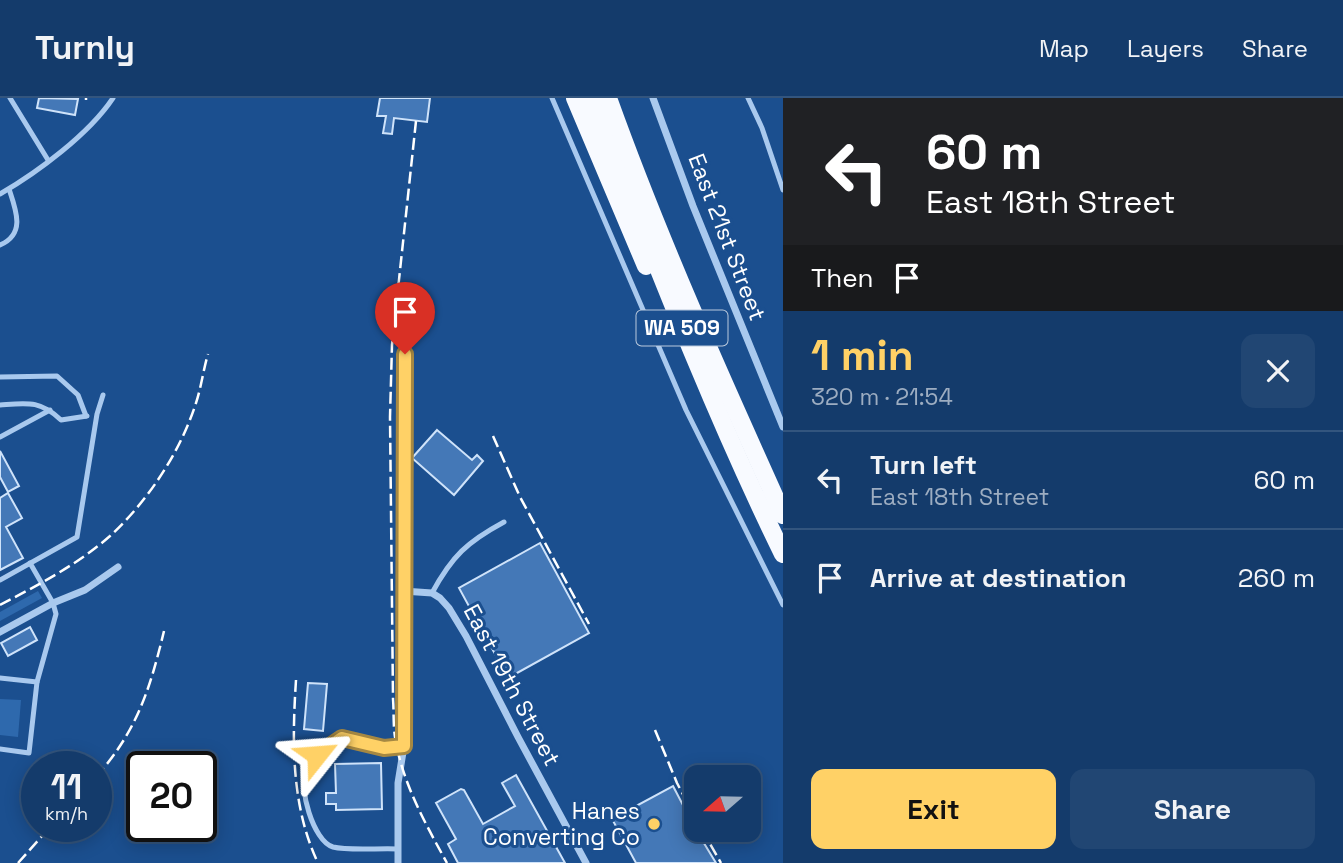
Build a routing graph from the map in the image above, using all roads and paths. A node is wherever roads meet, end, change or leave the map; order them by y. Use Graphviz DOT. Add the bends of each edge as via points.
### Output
graph roads {
  1 [pos="10,98"];
  2 [pos="113,98"];
  3 [pos="552,98"];
  4 [pos="575,98"];
  5 [pos="591,98"];
  6 [pos="608,98"];
  7 [pos="653,98"];
  8 [pos="748,98"];
  9 [pos="48,160"];
  10 [pos="9,189"];
  11 [pos="783,190"];
  12 [pos="0,194"];
  13 [pos="0,245"];
  14 [pos="405,354"];
  15 [pos="696,364"];
  16 [pos="0,377"];
  17 [pos="103,395"];
  18 [pos="0,404"];
  19 [pos="50,410"];
  20 [pos="97,414"];
  21 [pos="86,416"];
  22 [pos="783,427"];
  23 [pos="0,437"];
  24 [pos="783,515"];
  25 [pos="504,522"];
  26 [pos="783,554"];
  27 [pos="30,563"];
  28 [pos="118,567"];
  29 [pos="0,580"];
  30 [pos="403,591"];
  31 [pos="432,593"];
  32 [pos="54,603"];
  33 [pos="783,605"];
  34 [pos="0,632"];
  35 [pos="0,678"];
  36 [pos="37,682"];
  37 [pos="404,746"];
  38 [pos="0,749"];
  39 [pos="397,849"];
  40 [pos="398,863"];
  41 [pos="586,863"];
  1 -- 9 [label="lane"];
  2 -- 9 [label="lane" via="77,139"];
  3 -- 33 [label="lane" via="686,410"];
  4 -- 15 [label="highway" via="637,248"];
  5 -- 15 [label="highway, WA 509"];
  6 -- 24 [label="highway, WA 509" via="713,359"];
  7 -- 22 [label="street, East 21st Street"];
  8 -- 11 [label="lane"];
  9 -- 10 [label="lane"];
  10 -- 12 [label="lane"];
  10 -- 13 [label="lane" via="16,230"];
  14 -- 30 [label="street"];
  15 -- 26 [label="highway, WA 509"];
  16 -- 21 [label="lane" via="57,376 78,395"];
  17 -- 20 [label="lane"];
  18 -- 19 [label="lane" via="33,403"];
  19 -- 21 [label="lane" via="61,420"];
  19 -- 23 [label="lane"];
  20 -- 21 [label="lane"];
  20 -- 27 [label="lane" via="77,537"];
  25 -- 31 [label="lane" via="475,538 447,565"];
  27 -- 29 [label="lane"];
  27 -- 32 [label="lane"];
  28 -- 32 [label="street" via="85,590"];
  30 -- 31 [label="street, East 19th Street"];
  30 -- 37 [label="street"];
  31 -- 41 [label="street, East 19th Street" via="449,608 466,636"];
  32 -- 34 [label="street"];
  32 -- 36 [label="lane" via="56,614"];
  35 -- 36 [label="lane"];
  36 -- 38 [label="lane" via="29,752"];
  37 -- 39 [label="street"];
  37 -- 39 [label="lane" via="384,748 342,738 317,755 305,772 304,794 322,841 332,846"];
  39 -- 40 [label="street"];
}
